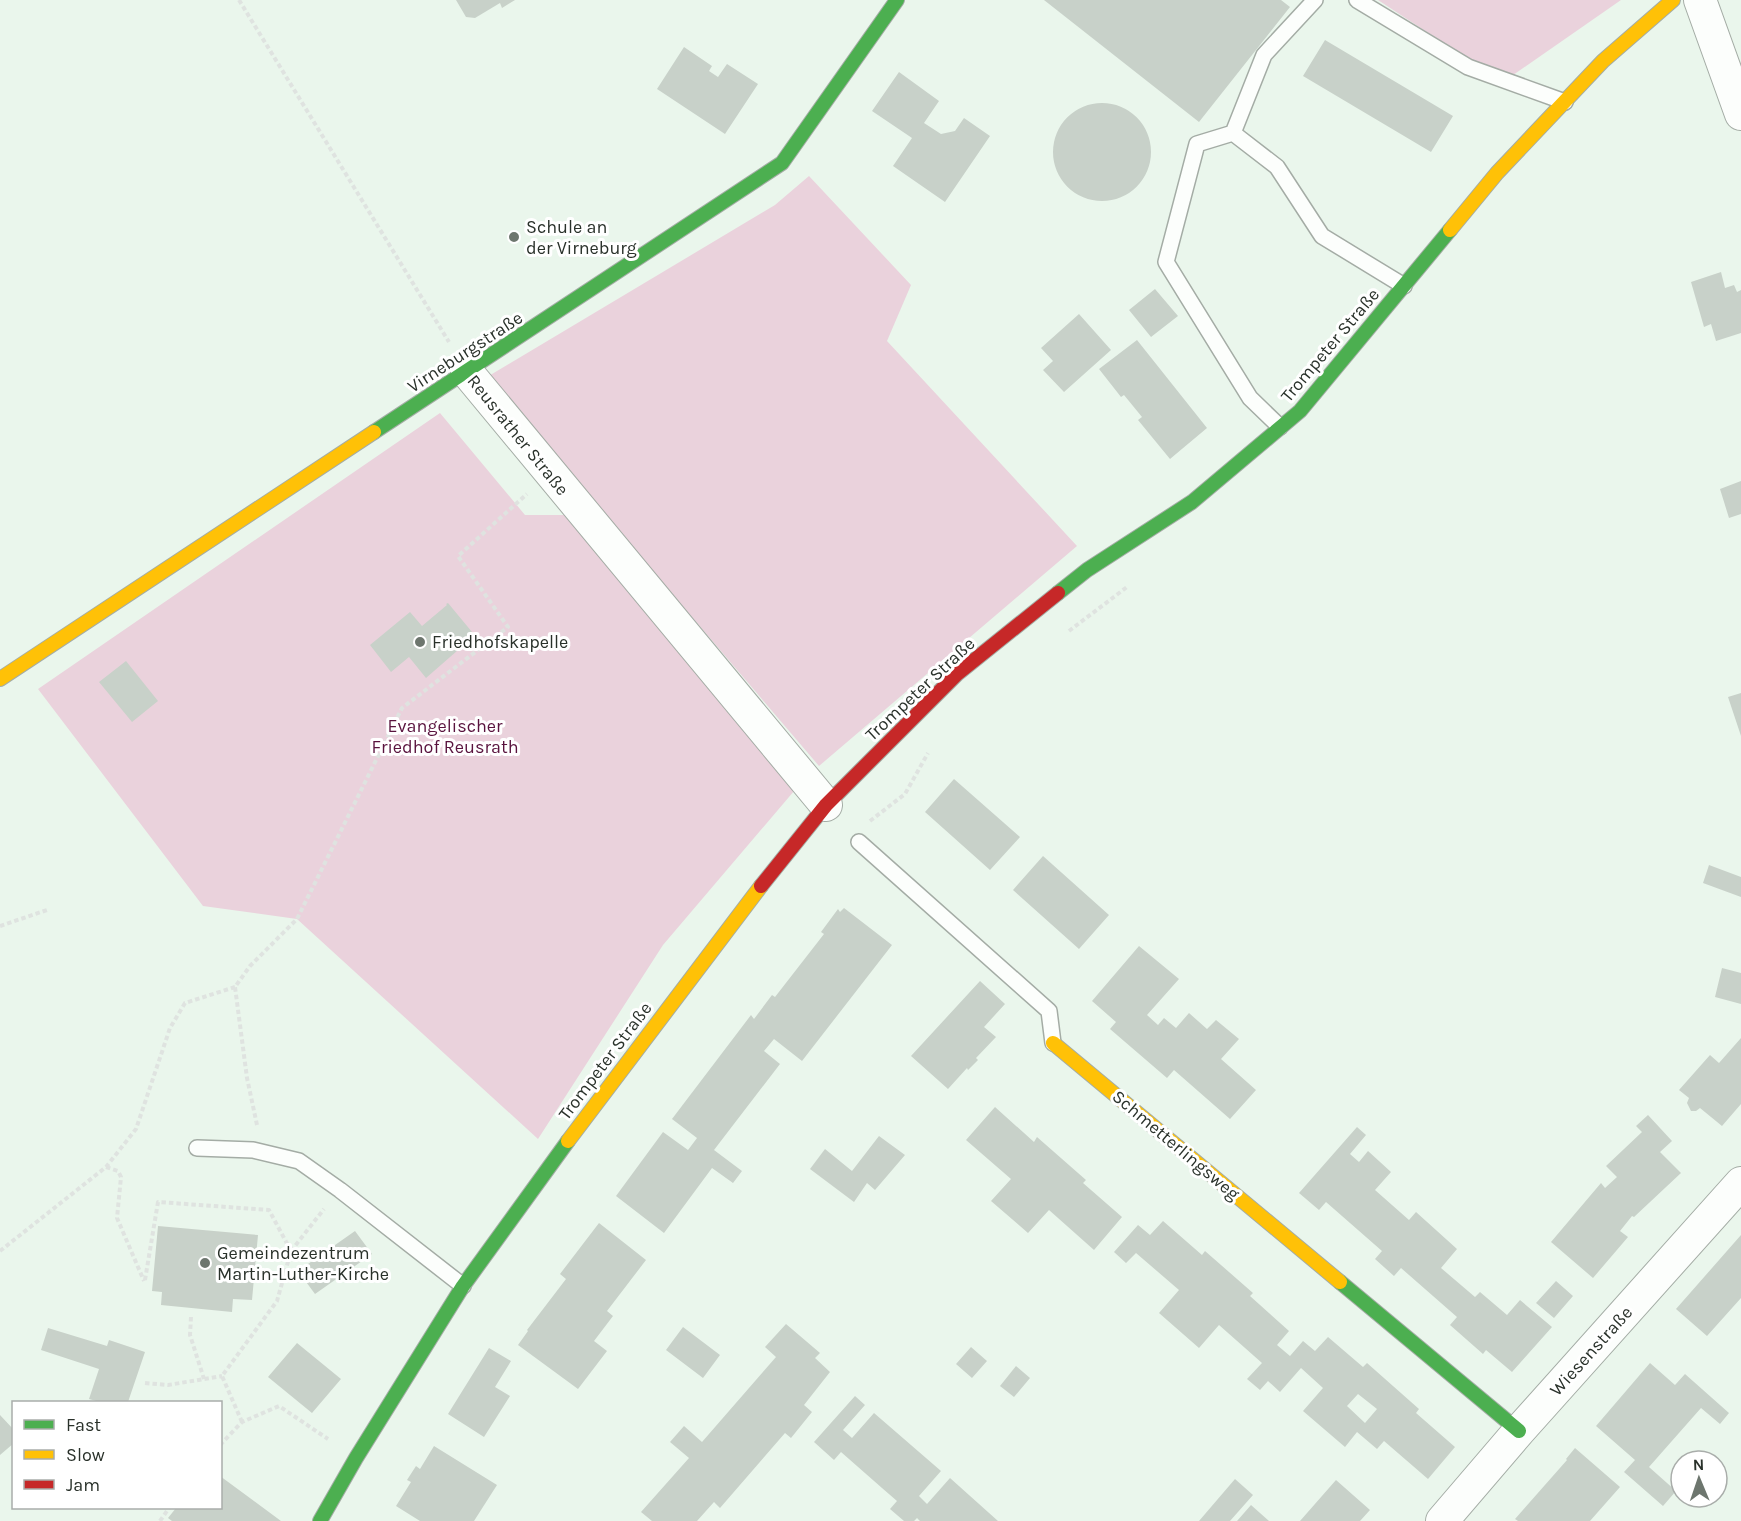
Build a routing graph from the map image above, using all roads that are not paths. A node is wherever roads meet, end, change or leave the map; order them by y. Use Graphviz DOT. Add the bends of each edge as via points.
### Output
graph roads {
  1 [pos="897,0"];
  2 [pos="1315,0"];
  3 [pos="1357,0"];
  4 [pos="1673,0"];
  5 [pos="1700,0"];
  6 [pos="1565,102"];
  7 [pos="1741,114"];
  8 [pos="1233,133"];
  9 [pos="1404,285"];
  10 [pos="467,372"];
  11 [pos="1280,428"];
  12 [pos="0,679"];
  13 [pos="826,805"];
  14 [pos="859,842"];
  15 [pos="1053,1043"];
  16 [pos="197,1148"];
  17 [pos="1741,1183"];
  18 [pos="463,1286"];
  19 [pos="1520,1431"];
  20 [pos="320,1521"];
  21 [pos="1442,1521"];
  1 -- 10 [label="main road, Virneburgstraße" via="782,164"];
  2 -- 8 [label="lane" via="1263,55"];
  3 -- 6 [label="lane" via="1468,67"];
  4 -- 6 [label="main road, Trompeter Straße"];
  5 -- 7 [label="street"];
  6 -- 9 [label="main road, Trompeter Straße" via="1497,173"];
  8 -- 9 [label="lane" via="1277,167 1322,236"];
  8 -- 11 [label="lane" via="1197,144 1167,262 1250,398"];
  9 -- 11 [label="main road, Trompeter Straße" via="1300,411"];
  10 -- 12 [label="main road, Virneburgstraße"];
  10 -- 13 [label="street, Reusrather Straße"];
  11 -- 13 [label="main road, Trompeter Straße" via="1192,502 1087,570 957,674"];
  13 -- 18 [label="main road, Trompeter Straße" via="576,1130"];
  14 -- 15 [label="lane, Schmetterlingsweg" via="1049,1011"];
  15 -- 19 [label="main road, Schmetterlingsweg"];
  16 -- 18 [label="lane" via="264,1152 299,1161"];
  17 -- 19 [label="street, Wiesenstraße"];
  18 -- 20 [label="main road, Trompeter Straße"];
  19 -- 21 [label="street, Wiesenstraße"];
}
